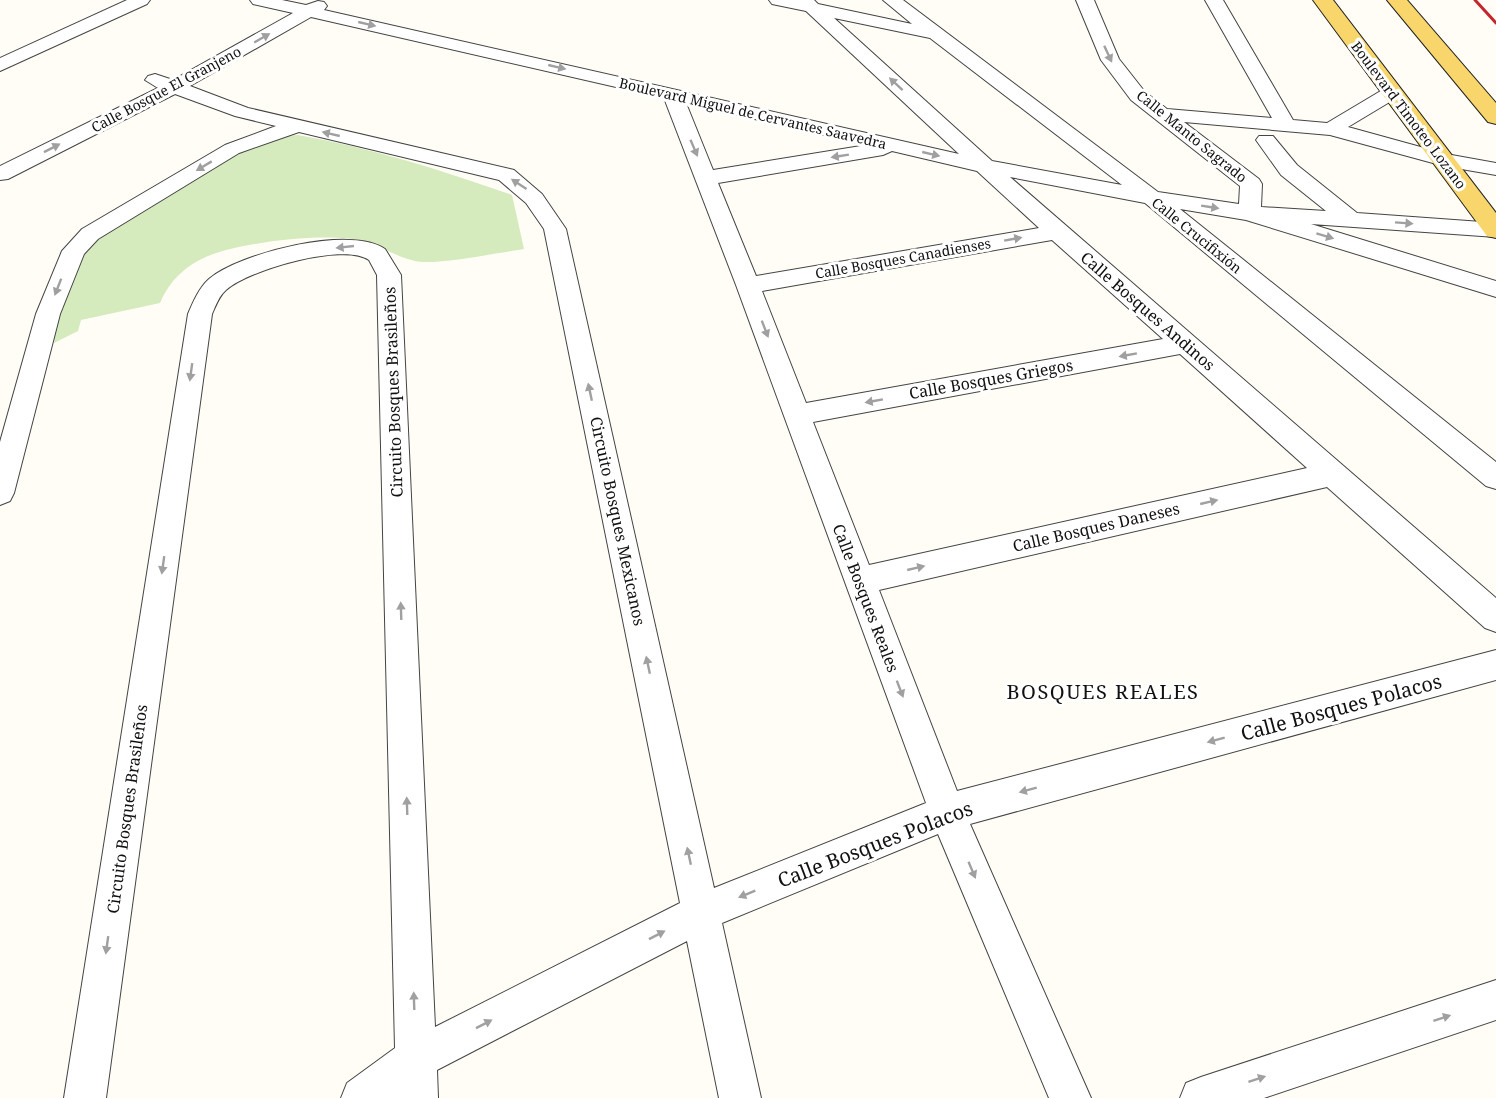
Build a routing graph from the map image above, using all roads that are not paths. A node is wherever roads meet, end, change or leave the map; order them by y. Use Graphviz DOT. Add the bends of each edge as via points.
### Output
graph roads {
  1 [pos="141,0"];
  2 [pos="259,0"];
  3 [pos="330,0"];
  4 [pos="778,0"];
  5 [pos="892,0"];
  6 [pos="1085,0"];
  7 [pos="1214,0"];
  8 [pos="1323,0"];
  9 [pos="1397,0"];
  10 [pos="808,3"];
  11 [pos="298,5"];
  12 [pos="936,34"];
  13 [pos="0,65"];
  14 [pos="157,87"];
  15 [pos="1391,93"];
  16 [pos="672,94"];
  17 [pos="1160,114"];
  18 [pos="1496,117"];
  19 [pos="1286,125"];
  20 [pos="296,126"];
  21 [pos="1330,129"];
  22 [pos="1266,140"];
  23 [pos="898,146"];
  24 [pos="232,149"];
  25 [pos="0,155"];
  26 [pos="1444,160"];
  27 [pos="985,166"];
  28 [pos="1496,169"];
  29 [pos="0,174"];
  30 [pos="707,178"];
  31 [pos="1251,184"];
  32 [pos="1152,198"];
  33 [pos="1249,213"];
  34 [pos="1350,219"];
  35 [pos="1496,230"];
  36 [pos="1057,232"];
  37 [pos="748,285"];
  38 [pos="1496,289"];
  39 [pos="1185,344"];
  40 [pos="797,415"];
  41 [pos="1333,474"];
  42 [pos="1496,478"];
  43 [pos="0,493"];
  44 [pos="859,581"];
  45 [pos="1496,618"];
  46 [pos="1496,665"];
  47 [pos="947,812"];
  48 [pos="701,913"];
  49 [pos="1496,1000"];
  50 [pos="416,1079"];
  51 [pos="85,1098"];
  52 [pos="362,1098"];
  53 [pos="740,1098"];
  54 [pos="1070,1098"];
  55 [pos="1201,1098"];
  1 -- 13 [label="street"];
  2 -- 11 [label="street, Boulevard Miguel de Cervantes Saavedra"];
  3 -- 11 [label="street, Calle Bosque El Granjeno"];
  4 -- 10 [label="street"];
  5 -- 12 [label="street, Calle Crucifixión"];
  6 -- 17 [label="street, Calle Manto Sagrado, one-way" via="1119,74"];
  7 -- 19 [label="street"];
  8 -- 15 [label="main road, Boulevard Timoteo Lozano"];
  9 -- 18 [label="main road"];
  10 -- 12 [label="street"];
  27 -- 10 [label="street, Calle Bosques Andinos, one-way"];
  11 -- 14 [label="street, Calle Bosque El Granjeno"];
  11 -- 16 [label="street, Boulevard Miguel de Cervantes Saavedra, one-way"];
  12 -- 32 [label="street, Calle Crucifixión"];
  14 -- 20 [label="street, Circuito Bosques Mexicanos"];
  14 -- 24 [label="street" via="230,123 235,134"];
  14 -- 25 [label="street, Calle Bosque El Granjeno"];
  29 -- 14 [label="street, Calle Bosque El Granjeno, one-way"];
  15 -- 21 [label="street"];
  15 -- 26 [label="main road, Boulevard Timoteo Lozano"];
  16 -- 23 [label="street, Boulevard Miguel de Cervantes Saavedra"];
  16 -- 30 [label="street, Calle Bosques Reales, one-way"];
  17 -- 19 [label="street"];
  17 -- 31 [label="street, Calle Manto Sagrado"];
  19 -- 21 [label="street"];
  19 -- 22 [label="street"];
  20 -- 24 [label="street"];
  48 -- 20 [label="street, Circuito Bosques Mexicanos, one-way" via="555,229 543,206 506,176"];
  21 -- 26 [label="street"];
  22 -- 31 [label="street" via="1252,165"];
  22 -- 34 [label="street" via="1289,170"];
  23 -- 27 [label="street, Boulevard Miguel de Cervantes Saavedra, one-way"];
  23 -- 30 [label="street, one-way"];
  24 -- 43 [label="street, one-way" via="90,234 74,251 48,314"];
  26 -- 28 [label="street"];
  26 -- 35 [label="main road, Boulevard Timoteo Lozano"];
  27 -- 32 [label="street, Boulevard Miguel de Cervantes Saavedra"];
  27 -- 36 [label="street, Calle Bosques Andinos"];
  30 -- 37 [label="street, Calle Bosques Reales"];
  31 -- 33 [label="street, Calle Manto Sagrado"];
  32 -- 33 [label="street, Boulevard Miguel de Cervantes Saavedra, one-way"];
  32 -- 42 [label="street, Calle Crucifixión"];
  33 -- 34 [label="street, Boulevard Miguel de Cervantes Saavedra"];
  33 -- 38 [label="street, Boulevard Miguel de Cervantes Saavedra, one-way"];
  34 -- 35 [label="street, Boulevard Miguel de Cervantes Saavedra, one-way"];
  37 -- 36 [label="street, Calle Bosques Canadienses, one-way"];
  36 -- 39 [label="street, Calle Bosques Andinos"];
  37 -- 40 [label="street, Calle Bosques Reales, one-way"];
  39 -- 40 [label="street, Calle Bosques Griegos, one-way"];
  39 -- 41 [label="street, Calle Bosques Andinos"];
  40 -- 44 [label="street, Calle Bosques Reales"];
  44 -- 41 [label="street, Calle Bosques Daneses, one-way"];
  41 -- 45 [label="street, Calle Bosques Andinos"];
  44 -- 47 [label="street, Calle Bosques Reales, one-way"];
  46 -- 47 [label="street, Calle Bosques Polacos, one-way"];
  47 -- 48 [label="street, Calle Bosques Polacos, one-way"];
  47 -- 54 [label="street, Calle Bosques Reales, one-way"];
  50 -- 48 [label="street, Calle Bosques Polacos, one-way"];
  48 -- 53 [label="street, Circuito Bosques Mexicanos"];
  55 -- 49 [label="street, one-way"];
  50 -- 51 [label="street, Circuito Bosques Brasileños, one-way" via="390,275 381,258 357,245 264,263 235,273 219,282 207,296 200,314"];
  50 -- 52 [label="street, Calle Bosques Polacos"];
}
